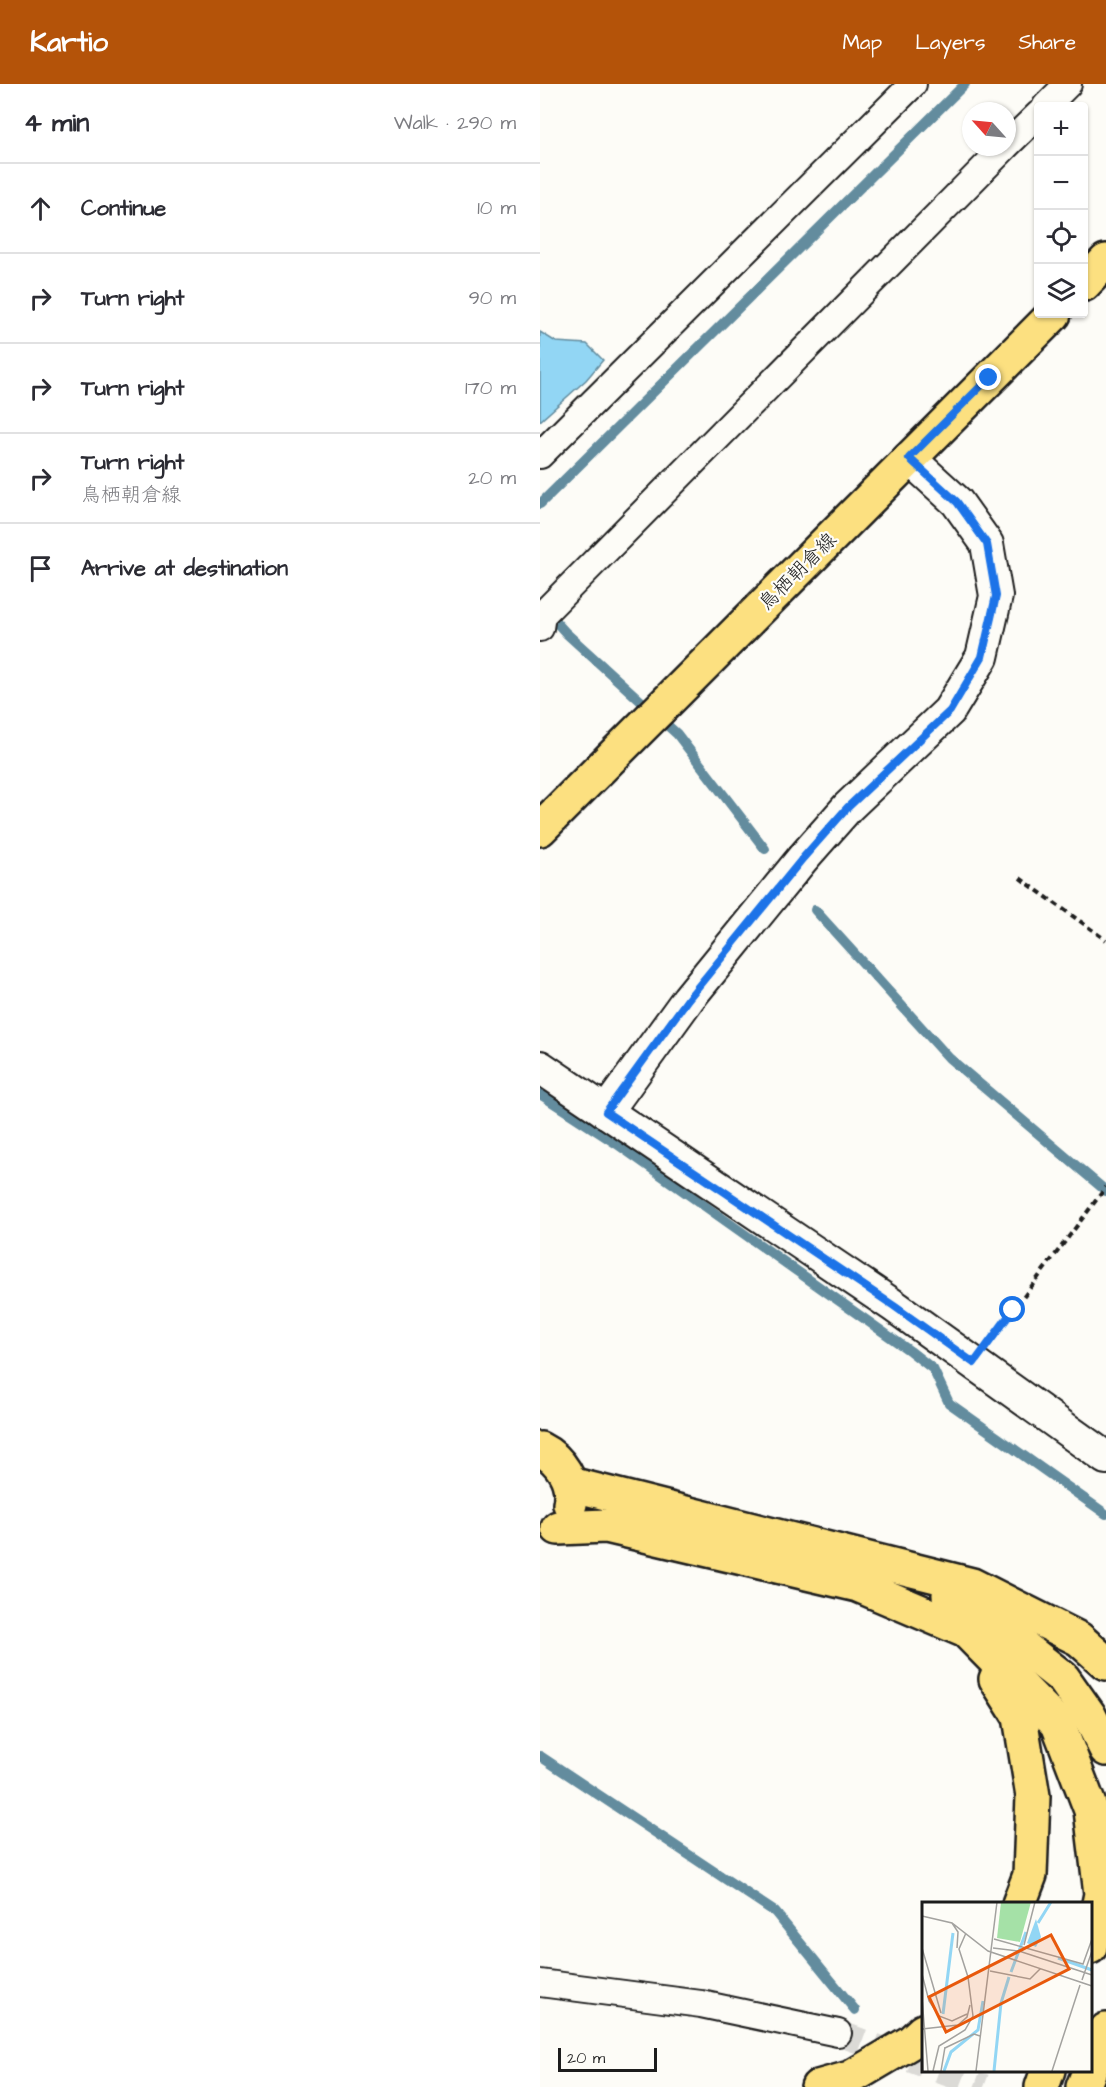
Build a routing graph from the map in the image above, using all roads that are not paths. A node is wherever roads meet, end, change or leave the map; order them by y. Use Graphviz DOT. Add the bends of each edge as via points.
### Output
graph roads {
  1 [pos="912,84"];
  2 [pos="1068,84"];
  3 [pos="1050,102"];
  4 [pos="1034,118"];
  5 [pos="1016,136"];
  6 [pos="996,156"];
  7 [pos="1106,261"];
  8 [pos="1088,279"];
  9 [pos="1050,318"];
  10 [pos="540,455"];
  11 [pos="909,458"];
  12 [pos="540,628"];
  13 [pos="540,829"];
  14 [pos="540,1067"];
  15 [pos="606,1112"];
  16 [pos="540,1449"];
  17 [pos="1106,1458"];
  18 [pos="570,1484"];
  19 [pos="549,1535"];
  20 [pos="877,1560"];
  21 [pos="966,1631"];
  22 [pos="1106,1663"];
  23 [pos="1106,1749"];
  24 [pos="1020,1902"];
  25 [pos="1091,1938"];
  26 [pos="540,1983"];
  27 [pos="1106,2030"];
  28 [pos="922,2032"];
  29 [pos="838,2033"];
  30 [pos="1091,2067"];
  31 [pos="1047,2072"];
  32 [pos="1089,2072"];
  33 [pos="818,2087"];
  34 [pos="1042,2087"];
  35 [pos="1083,2087"];
  1 -- 10 [label="street"];
  2 -- 3 [label="street"];
  4 -- 5 [label="street"];
  6 -- 12 [label="street" via="542,615"];
  7 -- 8 [label="main road"];
  9 -- 11 [label="main road, 鳥栖朝倉線"];
  11 -- 13 [label="main road, 鳥栖朝倉線"];
  11 -- 15 [label="street" via="957,502 987,544 996,596 982,657 950,711 848,807 795,867 688,999"];
  14 -- 15 [label="street"];
  15 -- 17 [label="street" via="894,1306"];
  16 -- 18 [label="main road" via="562,1467"];
  18 -- 19 [label="main road" via="567,1513"];
  18 -- 20 [label="main road"];
  19 -- 21 [label="main road" via="606,1526 858,1585"];
  20 -- 22 [label="main road" via="972,1585 1079,1640"];
  20 -- 23 [label="main road" via="971,1606 1063,1678 1089,1715"];
  21 -- 24 [label="main road" via="1020,1716 1033,1796 1030,1875"];
  21 -- 25 [label="main road" via="1058,1724 1091,1810 1101,1894"];
  26 -- 29 [label="street" via="701,2004"];
  27 -- 30 [label="main road"];
  28 -- 33 [label="main road" via="850,2078"];
  31 -- 34 [label="main road"];
  32 -- 35 [label="main road"];
}
